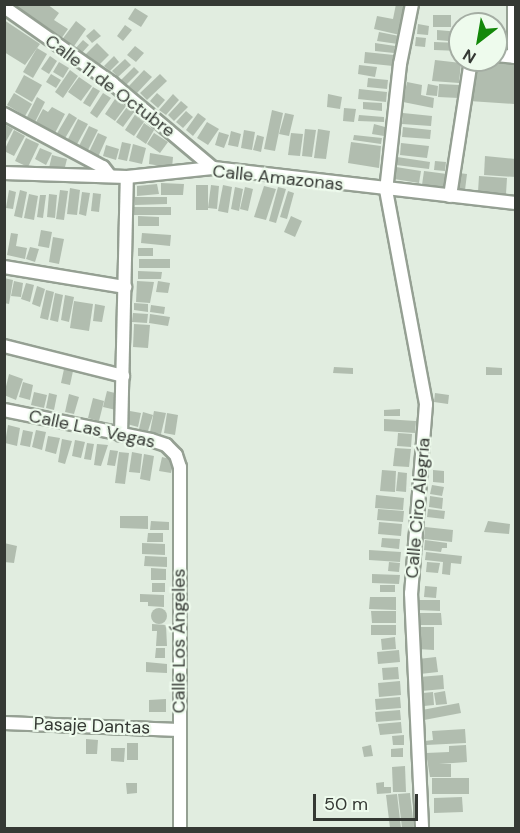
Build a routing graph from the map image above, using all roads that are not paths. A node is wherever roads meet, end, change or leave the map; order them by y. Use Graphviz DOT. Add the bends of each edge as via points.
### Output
graph roads {
  1 [pos="412,4"];
  2 [pos="514,4"];
  3 [pos="4,8"];
  4 [pos="508,56"];
  5 [pos="469,72"];
  6 [pos="4,114"];
  7 [pos="213,168"];
  8 [pos="4,173"];
  9 [pos="110,176"];
  10 [pos="127,177"];
  11 [pos="386,190"];
  12 [pos="450,196"];
  13 [pos="516,203"];
  14 [pos="4,267"];
  15 [pos="125,287"];
  16 [pos="4,346"];
  17 [pos="123,376"];
  18 [pos="4,410"];
  19 [pos="121,435"];
  20 [pos="176,455"];
  21 [pos="4,723"];
  22 [pos="179,730"];
  23 [pos="180,828"];
  24 [pos="422,828"];
  1 -- 11 [label="street, Calle Ciro Alegría" via="400,64"];
  2 -- 4 [label="street" via="514,57"];
  3 -- 7 [label="street, Calle 11 de Octubre" via="112,83"];
  5 -- 12 [label="street"];
  6 -- 9 [label="street" via="103,167"];
  7 -- 10 [label="street, Calle Amazonas"];
  7 -- 11 [label="street, Calle Amazonas"];
  8 -- 9 [label="street, Calle Amazonas"];
  9 -- 10 [label="street, Calle Amazonas"];
  10 -- 15 [label="street"];
  11 -- 12 [label="street, Calle Amazonas"];
  11 -- 24 [label="street, Calle Ciro Alegría" via="426,404 411,593"];
  12 -- 13 [label="street, Calle Amazonas"];
  14 -- 15 [label="street"];
  15 -- 17 [label="street"];
  16 -- 17 [label="street"];
  17 -- 19 [label="street"];
  18 -- 19 [label="street, Calle Las Vegas"];
  19 -- 20 [label="street, Calle Las Vegas" via="166,445"];
  20 -- 22 [label="street, Calle Los Ángeles" via="180,467"];
  21 -- 22 [label="street, Pasaje Dantas"];
  22 -- 23 [label="street, Calle Los Ángeles"];
}
